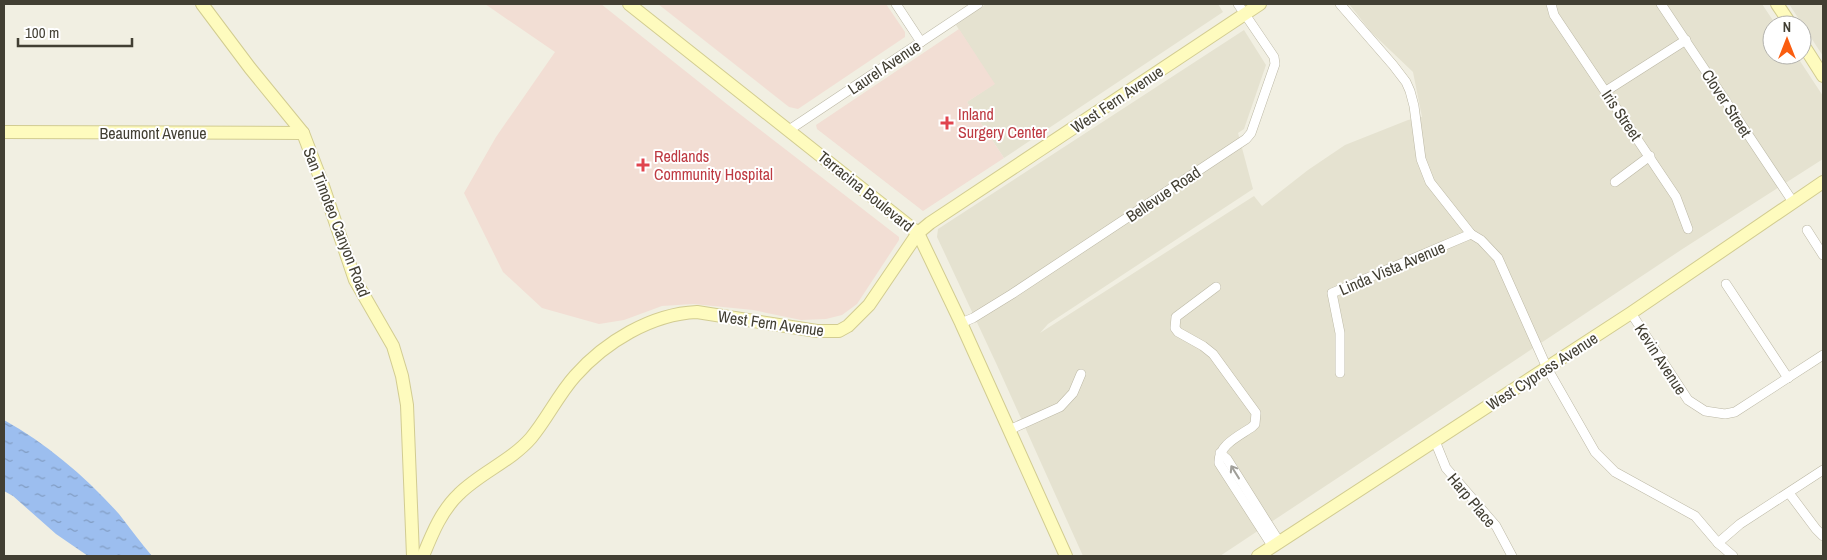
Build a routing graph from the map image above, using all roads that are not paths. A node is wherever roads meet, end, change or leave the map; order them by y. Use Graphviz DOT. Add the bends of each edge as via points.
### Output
graph roads {
  1 [pos="202,4"];
  2 [pos="629,4"];
  3 [pos="896,4"];
  4 [pos="978,4"];
  5 [pos="1260,4"];
  6 [pos="1340,4"];
  7 [pos="1551,4"];
  8 [pos="1661,4"];
  9 [pos="1777,4"];
  10 [pos="1242,9"];
  11 [pos="1784,15"];
  12 [pos="1686,40"];
  13 [pos="921,42"];
  14 [pos="1812,59"];
  15 [pos="1823,76"];
  16 [pos="1606,91"];
  17 [pos="789,130"];
  18 [pos="4,132"];
  19 [pos="303,133"];
  20 [pos="1650,156"];
  21 [pos="1615,182"];
  22 [pos="1823,182"];
  23 [pos="1793,202"];
  24 [pos="1688,229"];
  25 [pos="1807,230"];
  26 [pos="918,233"];
  27 [pos="1471,234"];
  28 [pos="1823,254"];
  29 [pos="1726,284"];
  30 [pos="1216,287"];
  31 [pos="1631,313"];
  32 [pos="961,323"];
  33 [pos="1823,355"];
  34 [pos="1547,368"];
  35 [pos="1340,373"];
  36 [pos="1081,374"];
  37 [pos="1788,378"];
  38 [pos="1009,430"];
  39 [pos="1435,441"];
  40 [pos="1823,470"];
  41 [pos="1789,493"];
  42 [pos="1823,536"];
  43 [pos="1718,543"];
  44 [pos="1276,545"];
  45 [pos="413,556"];
  46 [pos="422,556"];
  47 [pos="1066,556"];
  48 [pos="1258,556"];
  49 [pos="1512,556"];
  50 [pos="1733,556"];
  1 -- 19 [label="main road, San Timoteo Canyon Road"];
  2 -- 17 [label="main road, Terracina Boulevard"];
  3 -- 13 [label="street"];
  4 -- 13 [label="street, Laurel Avenue"];
  5 -- 10 [label="main road, West Fern Avenue"];
  6 -- 27 [label="street" via="1406,82 1414,106 1424,171"];
  7 -- 16 [label="street, Iris Street" via="1554,15"];
  8 -- 12 [label="street, Clover Street"];
  9 -- 11 [label="main road"];
  10 -- 26 [label="main road, West Fern Avenue"];
  10 -- 32 [label="street, Bellevue Road" via="1274,57 1275,64 1251,133 1012,294"];
  12 -- 16 [label="street"];
  12 -- 23 [label="street, Clover Street"];
  13 -- 17 [label="street, Laurel Avenue"];
  14 -- 15 [label="main road"];
  16 -- 20 [label="street, Iris Street"];
  17 -- 26 [label="main road, Terracina Boulevard"];
  18 -- 19 [label="main road, Beaumont Avenue"];
  19 -- 45 [label="main road, San Timoteo Canyon Road" via="355,280 393,346 402,376 407,405"];
  20 -- 21 [label="street"];
  20 -- 24 [label="street, Iris Street" via="1676,197"];
  22 -- 23 [label="main road, West Cypress Avenue"];
  23 -- 31 [label="main road, West Cypress Avenue"];
  25 -- 28 [label="street"];
  26 -- 32 [label="main road, Terracina Boulevard"];
  26 -- 46 [label="main road, West Fern Avenue" via="869,306 839,331 817,332 697,312 652,320 614,342 575,375 530,438 459,494 434,528"];
  27 -- 34 [label="street" via="1498,258"];
  27 -- 35 [label="street, Linda Vista Avenue" via="1332,293 1340,333"];
  29 -- 37 [label="street"];
  30 -- 44 [label="street" via="1176,317 1175,328 1213,354 1256,413 1255,424 1220,453 1227,459 1245,496"];
  31 -- 34 [label="main road, West Cypress Avenue"];
  31 -- 37 [label="street, Kevin Avenue" via="1688,400 1705,412 1736,412"];
  32 -- 38 [label="main road, Terracina Boulevard"];
  33 -- 37 [label="street, Kevin Avenue"];
  34 -- 39 [label="main road, West Cypress Avenue"];
  34 -- 43 [label="street" via="1595,452 1611,468 1690,512"];
  36 -- 38 [label="street" via="1073,394 1060,406"];
  38 -- 47 [label="main road, Terracina Boulevard"];
  39 -- 44 [label="main road, West Cypress Avenue"];
  39 -- 49 [label="street, Harp Place" via="1446,468 1496,526"];
  40 -- 41 [label="street"];
  41 -- 42 [label="street"];
  41 -- 43 [label="street" via="1740,524"];
  43 -- 50 [label="street"];
  44 -- 48 [label="main road, West Cypress Avenue"];
}
